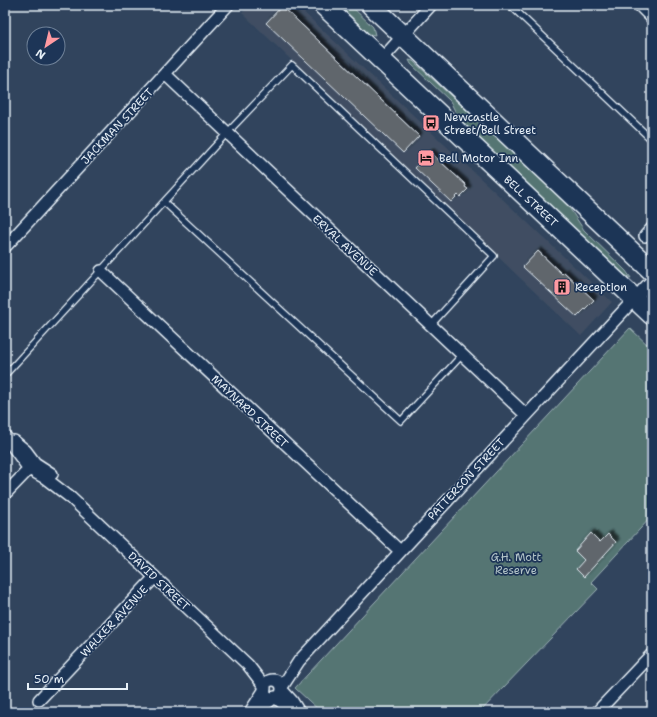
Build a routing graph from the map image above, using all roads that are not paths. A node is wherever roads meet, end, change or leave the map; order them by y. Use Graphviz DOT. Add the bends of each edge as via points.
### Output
graph roads {
  1 [pos="228,5"];
  2 [pos="323,5"];
  3 [pos="371,5"];
  4 [pos="431,5"];
  5 [pos="510,5"];
  6 [pos="639,5"];
  7 [pos="652,18"];
  8 [pos="402,35"];
  9 [pos="381,60"];
  10 [pos="165,74"];
  11 [pos="227,133"];
  12 [pos="652,140"];
  13 [pos="164,202"];
  14 [pos="5,246"];
  15 [pos="101,271"];
  16 [pos="652,271"];
  17 [pos="652,280"];
  18 [pos="634,298"];
  19 [pos="652,315"];
  20 [pos="431,325"];
  21 [pos="462,355"];
  22 [pos="5,375"];
  23 [pos="526,415"];
  24 [pos="5,435"];
  25 [pos="32,466"];
  26 [pos="5,494"];
  27 [pos="400,551"];
  28 [pos="155,577"];
  29 [pos="652,655"];
  30 [pos="274,689"];
  31 [pos="39,700"];
  32 [pos="250,712"];
  33 [pos="256,712"];
  34 [pos="295,712"];
  35 [pos="299,712"];
  36 [pos="597,712"];
  1 -- 10 [label="street, JACKMAN STREET"];
  2 -- 9 [label="highway, BELL STREET"];
  3 -- 8 [label="highway"];
  4 -- 8 [label="street"];
  5 -- 12 [label="lane"];
  6 -- 7 [label="street"];
  8 -- 9 [label="street"];
  8 -- 16 [label="highway"];
  9 -- 18 [label="highway, BELL STREET"];
  10 -- 11 [label="street, ERVAL AVENUE"];
  10 -- 14 [label="street, JACKMAN STREET"];
  11 -- 13 [label="lane"];
  11 -- 20 [label="street, ERVAL AVENUE"];
  11 -- 20 [label="lane" via="292,65 298,70 494,256"];
  13 -- 15 [label="lane"];
  13 -- 21 [label="lane" via="401,421"];
  15 -- 22 [label="lane"];
  15 -- 27 [label="street, MAYNARD STREET"];
  17 -- 18 [label="street, PATTERSON STREET"];
  18 -- 19 [label="highway, BELL STREET"];
  18 -- 23 [label="street, PATTERSON STREET"];
  20 -- 21 [label="street, ERVAL AVENUE"];
  21 -- 23 [label="street, ERVAL AVENUE"];
  23 -- 27 [label="street, PATTERSON STREET"];
  24 -- 25 [label="street, DAVID STREET" via="26,451"];
  25 -- 26 [label="street"];
  25 -- 28 [label="street, DAVID STREET" via="52,474 71,498"];
  27 -- 30 [label="street, PATTERSON STREET"];
  28 -- 30 [label="street, DAVID STREET"];
  28 -- 31 [label="street, WALKER AVENUE"];
  29 -- 36 [label="street"];
  30 -- 32 [label="street, PATTERSON STREET"];
  30 -- 33 [label="street, PATTERSON STREET"];
  30 -- 34 [label="street, DAVID STREET" via="287,707"];
  30 -- 35 [label="street, DAVID STREET" via="292,701"];
}
